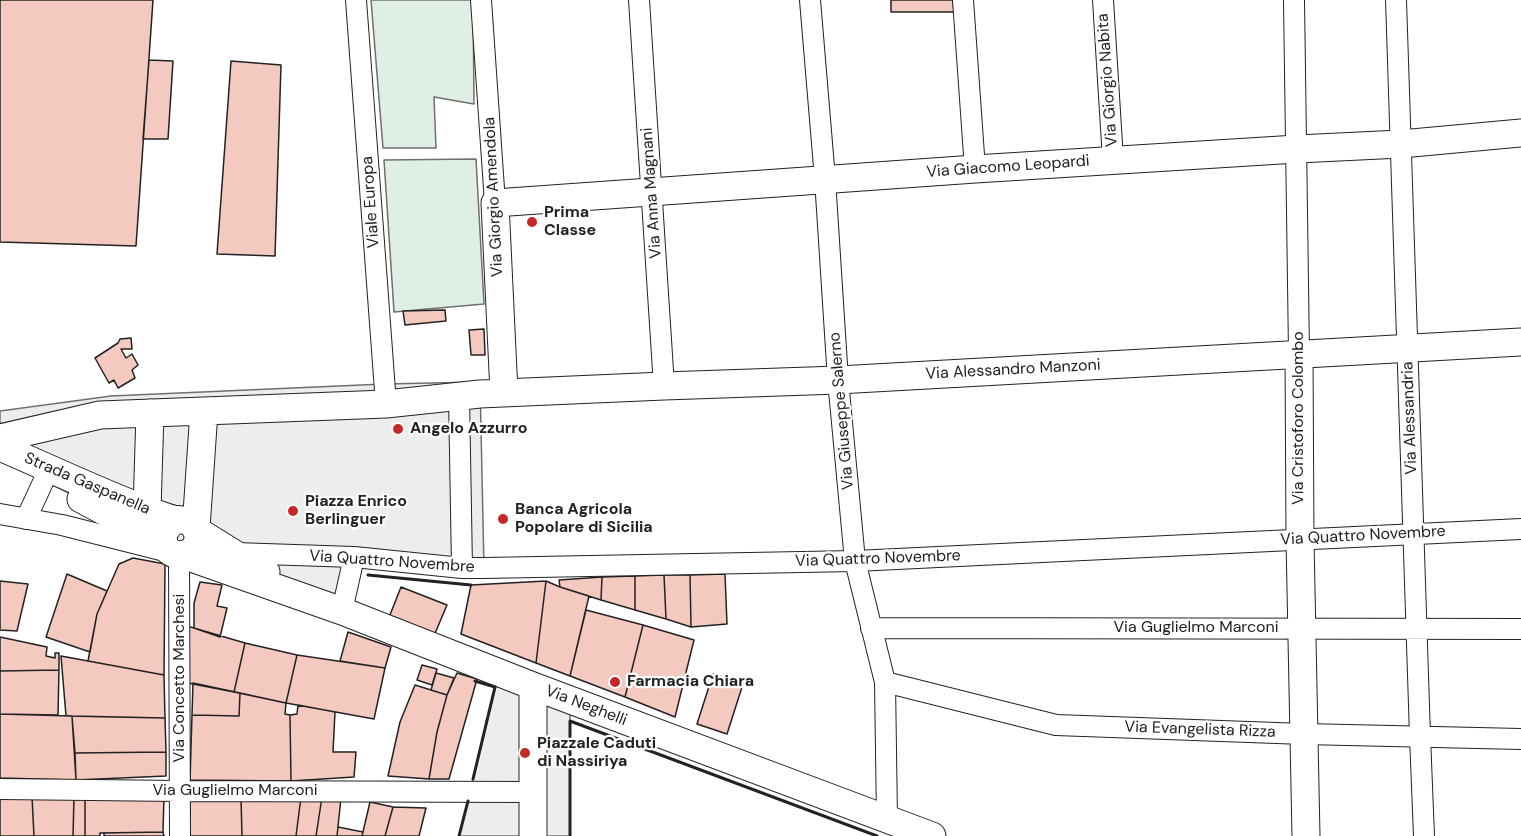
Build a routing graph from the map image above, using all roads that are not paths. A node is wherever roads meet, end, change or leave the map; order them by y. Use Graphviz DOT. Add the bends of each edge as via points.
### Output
graph roads {
  1 [pos="357,0"];
  2 [pos="481,0"];
  3 [pos="639,0"];
  4 [pos="810,0"];
  5 [pos="963,0"];
  6 [pos="1103,0"];
  7 [pos="1294,0"];
  8 [pos="1396,0"];
  9 [pos="1521,133"];
  10 [pos="1401,144"];
  11 [pos="1297,149"];
  12 [pos="1113,160"];
  13 [pos="975,169"];
  14 [pos="825,179"];
  15 [pos="652,192"];
  16 [pos="495,203"];
  17 [pos="1521,342"];
  18 [pos="1407,347"];
  19 [pos="1299,353"];
  20 [pos="838,380"];
  21 [pos="664,386"];
  22 [pos="504,393"];
  23 [pos="459,396"];
  24 [pos="386,404"];
  25 [pos="204,411"];
  26 [pos="150,413"];
  27 [pos="0,438"];
  28 [pos="0,447"];
  29 [pos="0,456"];
  30 [pos="44,480"];
  31 [pos="147,510"];
  32 [pos="0,514"];
  33 [pos="26,519"];
  34 [pos="1521,529"];
  35 [pos="1413,534"];
  36 [pos="179,540"];
  37 [pos="1300,540"];
  38 [pos="234,553"];
  39 [pos="354,557"];
  40 [pos="855,561"];
  41 [pos="462,568"];
  42 [pos="342,611"];
  43 [pos="871,628"];
  44 [pos="1303,628"];
  45 [pos="1416,628"];
  46 [pos="1521,628"];
  47 [pos="885,681"];
  48 [pos="533,686"];
  49 [pos="1304,734"];
  50 [pos="1420,736"];
  51 [pos="1521,739"];
  52 [pos="0,789"];
  53 [pos="180,791"];
  54 [pos="533,792"];
  55 [pos="886,819"];
  56 [pos="180,836"];
  57 [pos="533,836"];
  58 [pos="932,836"];
  59 [pos="1306,836"];
  60 [pos="1424,836"];
  1 -- 24 [label="street, Viale Europa"];
  2 -- 16 [label="street, Via Giorgio Amendola"];
  3 -- 15 [label="street, Via Anna Magnani"];
  4 -- 14 [label="street, Via Giuseppe Salerno"];
  5 -- 13 [label="street"];
  6 -- 12 [label="street, Via Giorgio Nabita"];
  7 -- 11 [label="street, Via Cristoforo Colombo"];
  8 -- 10 [label="street, Via Alessandria"];
  9 -- 10 [label="street, Via Giacomo Leopardi"];
  10 -- 11 [label="street, Via Giacomo Leopardi"];
  10 -- 18 [label="street, Via Alessandria"];
  11 -- 12 [label="street, Via Giacomo Leopardi"];
  11 -- 19 [label="street, Via Cristoforo Colombo"];
  12 -- 13 [label="street, Via Giacomo Leopardi"];
  13 -- 14 [label="street, Via Giacomo Leopardi"];
  14 -- 15 [label="street, Via Giacomo Leopardi"];
  14 -- 20 [label="street, Via Giuseppe Salerno"];
  15 -- 16 [label="street, Via Giacomo Leopardi"];
  15 -- 21 [label="street, Via Anna Magnani"];
  16 -- 22 [label="street, Via Giorgio Amendola"];
  17 -- 18 [label="street, Via Alessandro Manzoni"];
  18 -- 19 [label="street, Via Alessandro Manzoni"];
  18 -- 35 [label="street, Via Alessandria"];
  19 -- 20 [label="street, Via Alessandro Manzoni"];
  19 -- 37 [label="street, Via Cristoforo Colombo"];
  20 -- 21 [label="street, Via Alessandro Manzoni"];
  20 -- 40 [label="street, Via Giuseppe Salerno"];
  21 -- 22 [label="street, Via Alessandro Manzoni"];
  22 -- 23 [label="street, Via Alessandro Manzoni"];
  23 -- 24 [label="street, Via Alessandro Manzoni"];
  23 -- 41 [label="street"];
  24 -- 25 [label="street, Via Alessandro Manzoni"];
  25 -- 26 [label="street, Via Alessandro Manzoni"];
  25 -- 36 [label="street"];
  26 -- 27 [label="street, Via Alessandro Manzoni" via="100,415"];
  26 -- 31 [label="street"];
  28 -- 31 [label="street, Strada Gaspanella"];
  29 -- 30 [label="street, Strada Gaspanella"];
  30 -- 33 [label="street"];
  30 -- 36 [label="street, Strada Gaspanella"];
  31 -- 36 [label="street, Strada Gaspanella"];
  32 -- 33 [label="street"];
  33 -- 36 [label="street"];
  34 -- 35 [label="street, Via Quattro Novembre"];
  35 -- 37 [label="street, Via Quattro Novembre"];
  35 -- 45 [label="street, Via Alessandria"];
  36 -- 38 [label="street"];
  36 -- 42 [label="street"];
  36 -- 53 [label="street, Via Concetto Marchesi"];
  37 -- 40 [label="street, Via Quattro Novembre"];
  37 -- 44 [label="street, Via Cristoforo Colombo"];
  38 -- 39 [label="street, Via Quattro Novembre"];
  38 -- 42 [label="street"];
  39 -- 41 [label="street, Via Quattro Novembre"];
  39 -- 42 [label="street"];
  40 -- 41 [label="street, Via Quattro Novembre"];
  40 -- 43 [label="street, Via Giuseppe Salerno"];
  42 -- 48 [label="street, Via Neghelli"];
  43 -- 44 [label="street, Via Guglielmo Marconi"];
  43 -- 47 [label="street, Via Giuseppe Salerno"];
  44 -- 45 [label="street, Via Guglielmo Marconi"];
  44 -- 49 [label="street, Via Cristoforo Colombo"];
  45 -- 46 [label="street, Via Guglielmo Marconi"];
  45 -- 50 [label="street, Via Alessandria"];
  47 -- 49 [label="street, Via Evangelista Rizza" via="1056,725"];
  47 -- 55 [label="street, Via Giuseppe Salerno"];
  48 -- 54 [label="street"];
  48 -- 55 [label="street, Via Neghelli"];
  49 -- 50 [label="street, Via Evangelista Rizza"];
  49 -- 59 [label="street, Via Cristoforo Colombo"];
  50 -- 51 [label="street, Via Evangelista Rizza"];
  50 -- 60 [label="street, Via Alessandria"];
  52 -- 53 [label="street, Via Guglielmo Marconi"];
  53 -- 54 [label="street, Via Guglielmo Marconi"];
  53 -- 56 [label="street, Via Concetto Marchesi"];
  54 -- 57 [label="street"];
  55 -- 58 [label="street, Via Neghelli"];
}
